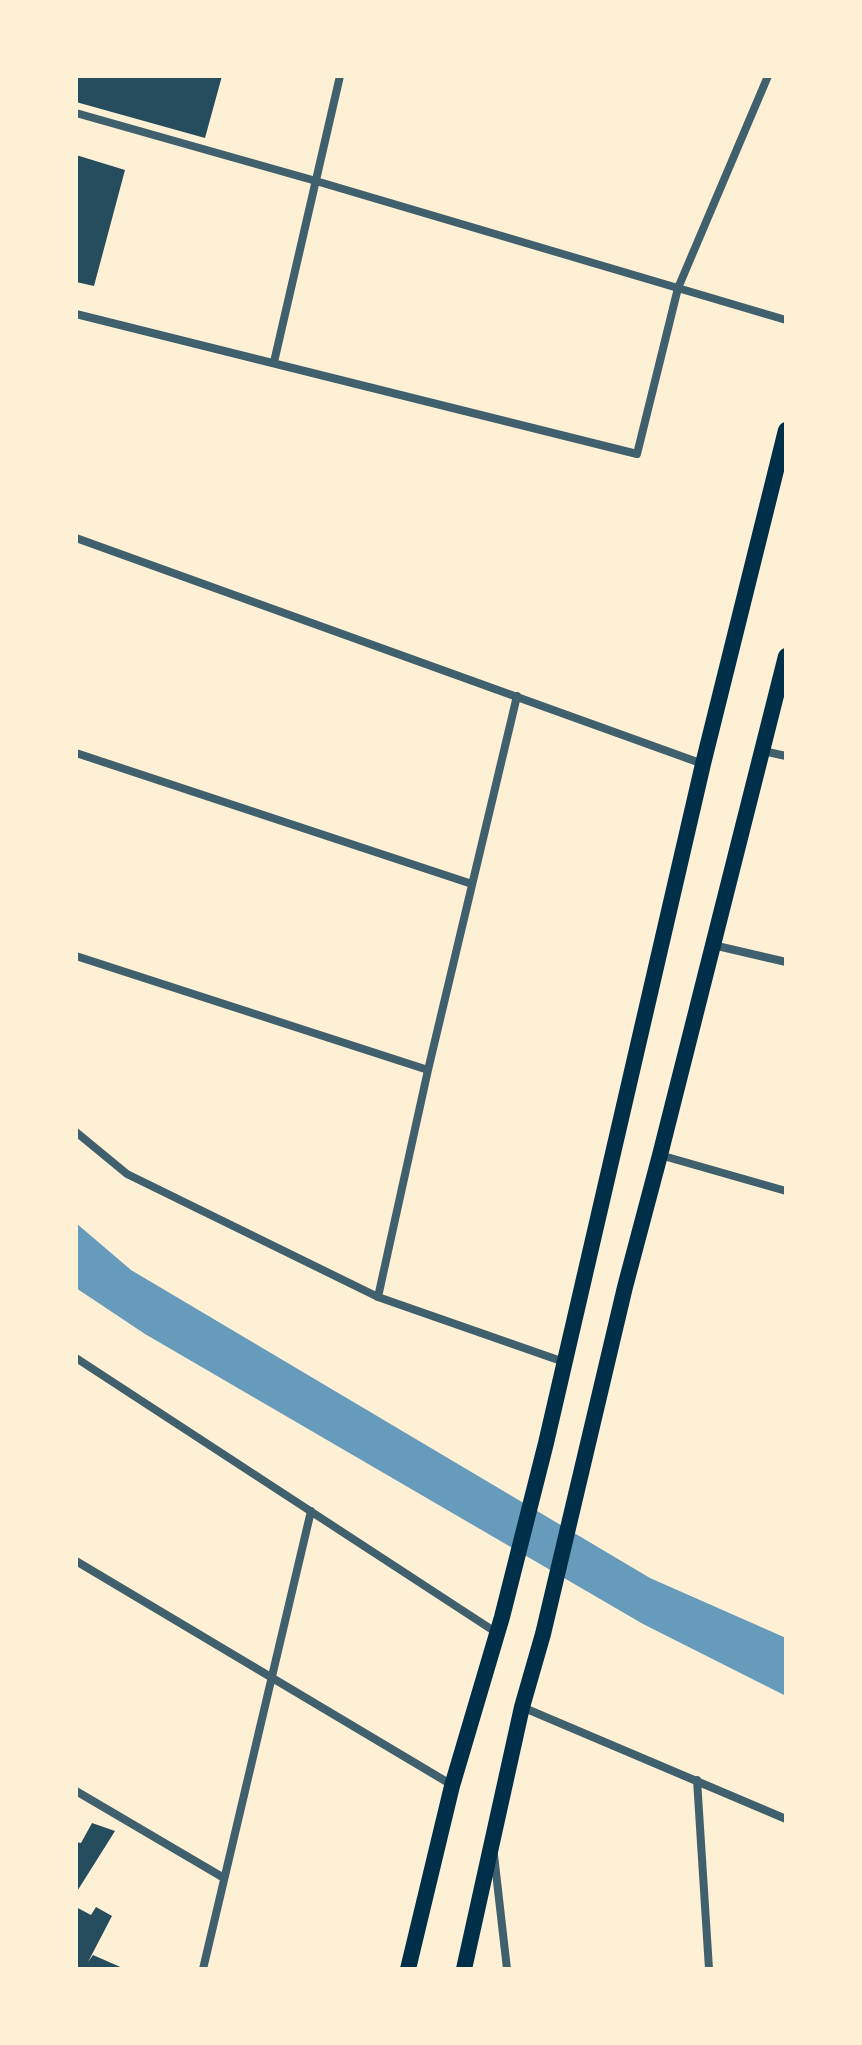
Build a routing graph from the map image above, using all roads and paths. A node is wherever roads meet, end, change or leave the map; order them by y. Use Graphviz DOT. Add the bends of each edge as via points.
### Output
graph roads {
  1 [pos="340,76"];
  2 [pos="768,76"];
  3 [pos="76,113"];
  4 [pos="316,181"];
  5 [pos="678,288"];
  6 [pos="76,314"];
  7 [pos="786,320"];
  8 [pos="274,362"];
  9 [pos="786,430"];
  10 [pos="76,538"];
  11 [pos="786,656"];
  12 [pos="517,696"];
  13 [pos="762,751"];
  14 [pos="76,753"];
  15 [pos="786,756"];
  16 [pos="703,764"];
  17 [pos="472,884"];
  18 [pos="712,945"];
  19 [pos="76,956"];
  20 [pos="786,962"];
  21 [pos="428,1070"];
  22 [pos="76,1132"];
  23 [pos="660,1155"];
  24 [pos="786,1191"];
  25 [pos="378,1297"];
  26 [pos="76,1358"];
  27 [pos="564,1362"];
  28 [pos="311,1511"];
  29 [pos="76,1561"];
  30 [pos="499,1625"];
  31 [pos="272,1678"];
  32 [pos="522,1707"];
  33 [pos="697,1780"];
  34 [pos="452,1786"];
  35 [pos="76,1791"];
  36 [pos="786,1819"];
  37 [pos="493,1842"];
  38 [pos="224,1878"];
  39 [pos="203,1969"];
  40 [pos="408,1969"];
  41 [pos="464,1969"];
  42 [pos="507,1969"];
  43 [pos="709,1969"];
  1 -- 4 [label="street"];
  2 -- 5 [label="street"];
  3 -- 4 [label="street"];
  4 -- 5 [label="street"];
  4 -- 8 [label="street"];
  5 -- 7 [label="street"];
  5 -- 8 [label="street" via="637,454"];
  6 -- 8 [label="street"];
  9 -- 16 [label="main road"];
  10 -- 12 [label="street"];
  11 -- 13 [label="main road"];
  12 -- 16 [label="street"];
  12 -- 17 [label="street"];
  13 -- 15 [label="street"];
  13 -- 18 [label="main road"];
  14 -- 17 [label="street"];
  16 -- 27 [label="main road"];
  17 -- 21 [label="street"];
  18 -- 20 [label="street"];
  18 -- 23 [label="main road"];
  19 -- 21 [label="street"];
  21 -- 25 [label="street"];
  22 -- 25 [label="street" via="127,1174"];
  23 -- 24 [label="street"];
  23 -- 32 [label="main road"];
  25 -- 27 [label="street"];
  26 -- 28 [label="street"];
  27 -- 30 [label="main road"];
  28 -- 30 [label="street"];
  28 -- 31 [label="street"];
  29 -- 31 [label="street"];
  30 -- 34 [label="main road"];
  31 -- 34 [label="street"];
  31 -- 38 [label="street"];
  32 -- 33 [label="street"];
  32 -- 37 [label="main road"];
  33 -- 36 [label="street"];
  33 -- 43 [label="street"];
  34 -- 40 [label="main road"];
  35 -- 38 [label="street"];
  37 -- 41 [label="main road"];
  37 -- 42 [label="street"];
  38 -- 39 [label="street"];
}
